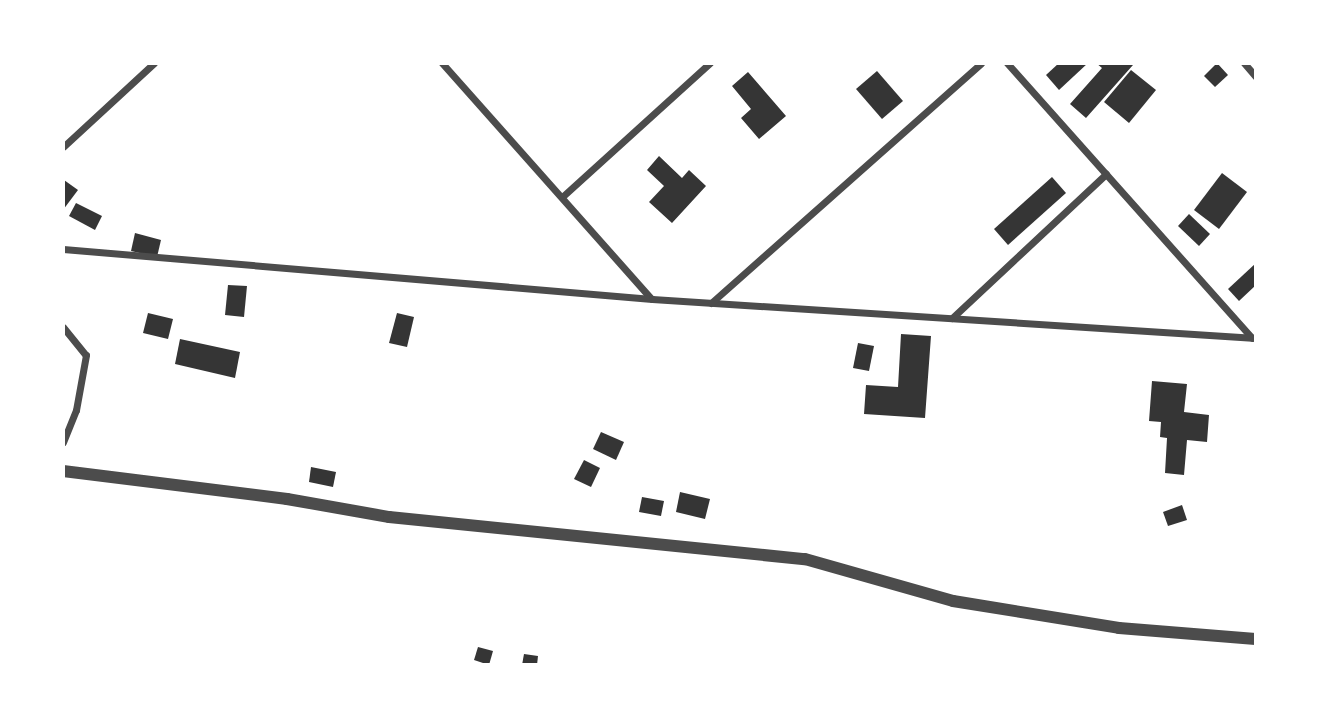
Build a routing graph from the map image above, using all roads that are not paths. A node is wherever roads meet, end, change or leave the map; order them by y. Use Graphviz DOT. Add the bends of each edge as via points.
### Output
graph roads {
  1 [pos="154,63"];
  2 [pos="442,63"];
  3 [pos="710,63"];
  4 [pos="981,63"];
  5 [pos="1007,63"];
  6 [pos="1244,63"];
  7 [pos="1256,77"];
  8 [pos="63,148"];
  9 [pos="1106,174"];
  10 [pos="562,197"];
  11 [pos="63,249"];
  12 [pos="652,299"];
  13 [pos="711,303"];
  14 [pos="952,318"];
  15 [pos="63,327"];
  16 [pos="1254,338"];
  17 [pos="63,443"];
  18 [pos="63,471"];
  19 [pos="1256,639"];
  1 -- 8 [label="street"];
  2 -- 10 [label="street"];
  3 -- 10 [label="street"];
  4 -- 13 [label="street"];
  5 -- 9 [label="street"];
  6 -- 7 [label="street"];
  9 -- 14 [label="street"];
  9 -- 16 [label="street"];
  10 -- 12 [label="street"];
  11 -- 12 [label="street"];
  12 -- 13 [label="street"];
  13 -- 14 [label="street"];
  14 -- 16 [label="street"];
  15 -- 17 [label="street" via="86,355 76,410"];
  18 -- 19 [label="street" via="287,499 389,517 805,559 967,603 1119,628"];
}
